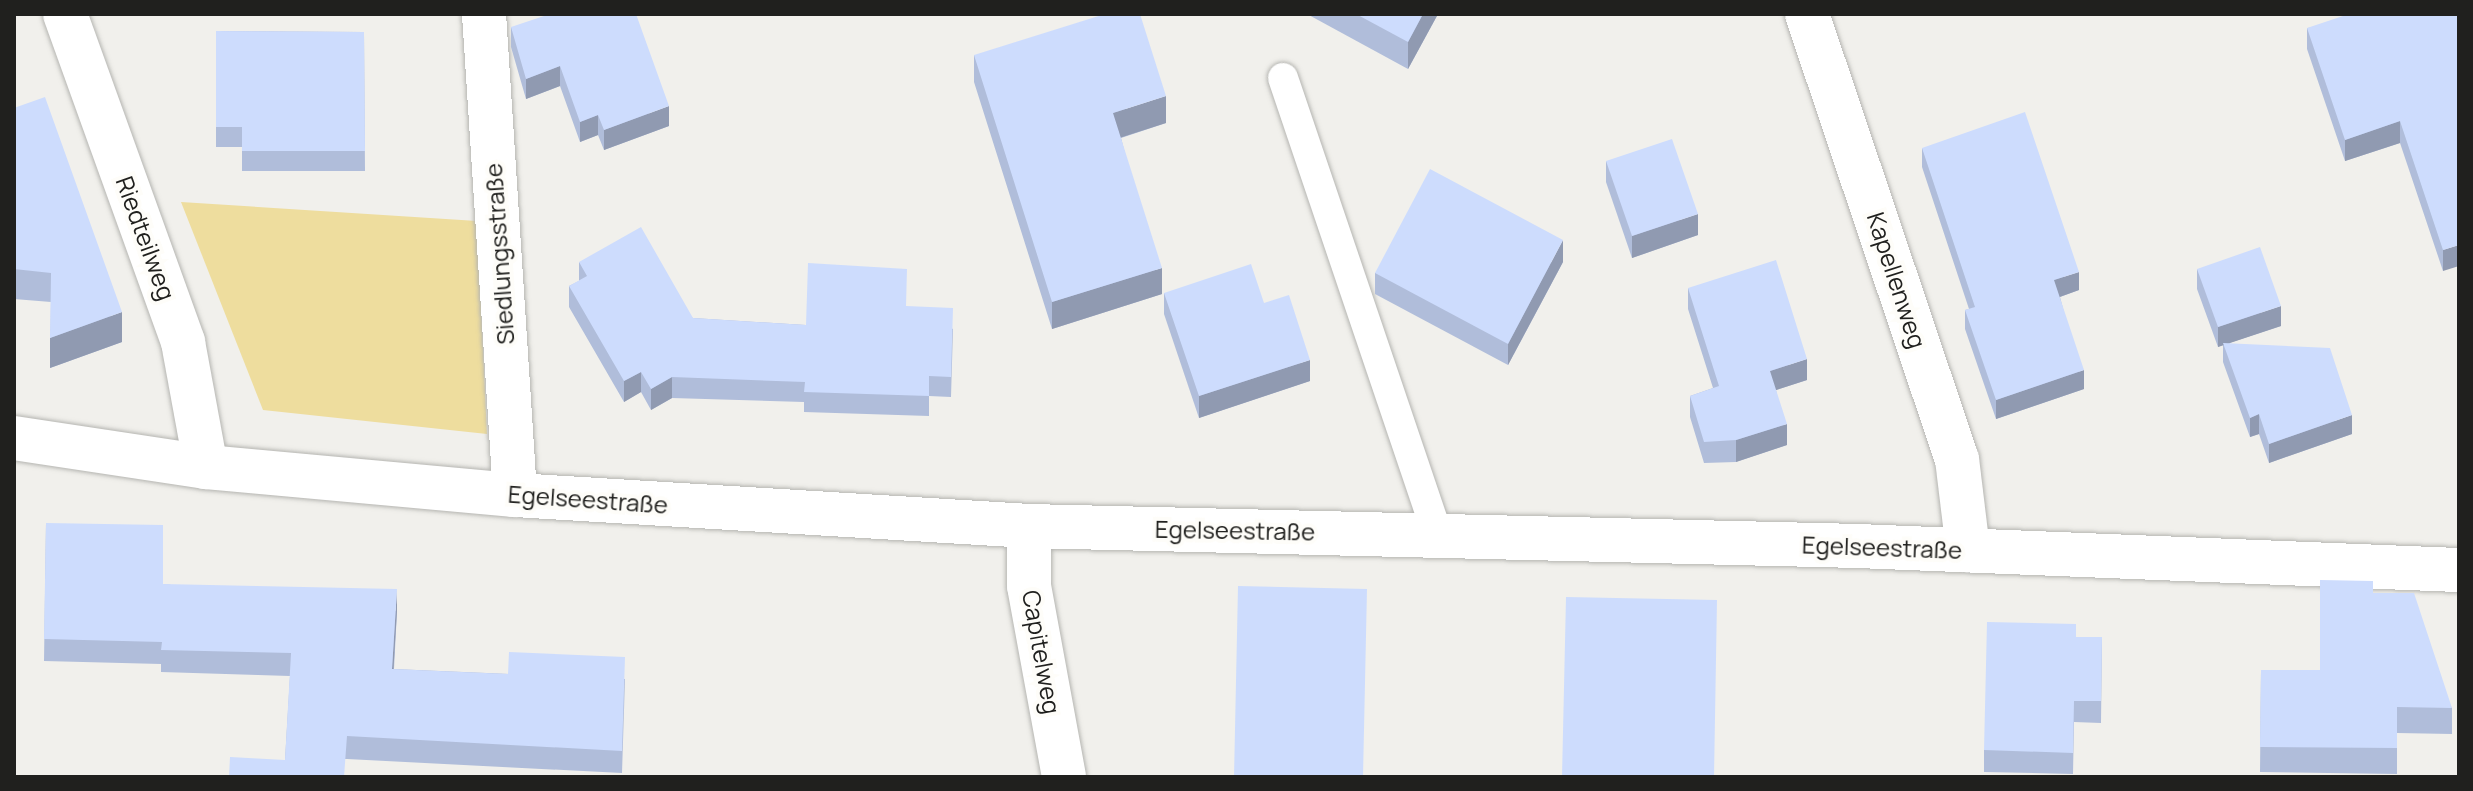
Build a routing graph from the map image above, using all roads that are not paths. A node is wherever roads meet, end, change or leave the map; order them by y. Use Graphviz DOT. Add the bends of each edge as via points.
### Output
graph roads {
  1 [pos="65,14"];
  2 [pos="484,14"];
  3 [pos="1807,14"];
  4 [pos="1283,78"];
  5 [pos="14,438"];
  6 [pos="206,467"];
  7 [pos="515,495"];
  8 [pos="1029,526"];
  9 [pos="1437,534"];
  10 [pos="1968,550"];
  11 [pos="2459,570"];
  12 [pos="1064,777"];
  1 -- 6 [label="street, Riedteilweg" via="183,342"];
  2 -- 7 [label="street, Siedlungsstraße"];
  3 -- 10 [label="street, Kapellenweg" via="1957,459"];
  4 -- 9 [label="lane"];
  5 -- 6 [label="street, Egelseestraße"];
  6 -- 7 [label="street, Egelseestraße"];
  7 -- 8 [label="street, Egelseestraße"];
  8 -- 9 [label="street, Egelseestraße"];
  8 -- 12 [label="street, Capitelweg" via="1029,586"];
  9 -- 10 [label="street, Egelseestraße"];
  10 -- 11 [label="street, Egelseestraße"];
}
